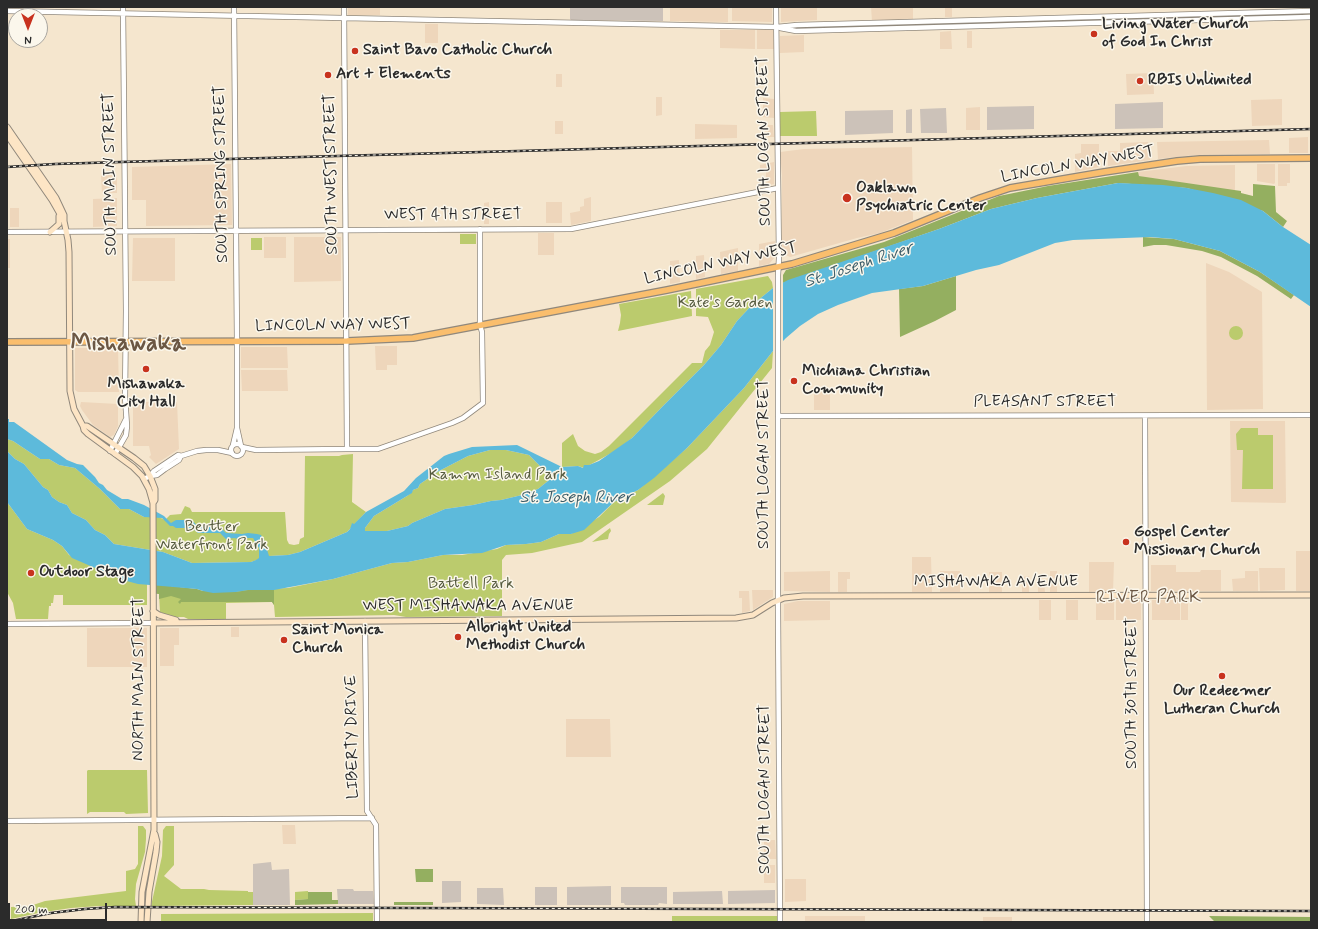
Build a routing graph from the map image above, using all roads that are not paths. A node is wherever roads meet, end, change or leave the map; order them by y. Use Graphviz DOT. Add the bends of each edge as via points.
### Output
graph roads {
  1 [pos="123,7"];
  2 [pos="234,7"];
  3 [pos="344,7"];
  4 [pos="776,7"];
  5 [pos="7,11"];
  6 [pos="1311,11"];
  7 [pos="123,14"];
  8 [pos="234,16"];
  9 [pos="1311,17"];
  10 [pos="344,18"];
  11 [pos="777,27"];
  12 [pos="7,127"];
  13 [pos="7,135"];
  14 [pos="1311,158"];
  15 [pos="778,188"];
  16 [pos="59,213"];
  17 [pos="64,221"];
  18 [pos="480,229"];
  19 [pos="235,231"];
  20 [pos="346,231"];
  21 [pos="7,232"];
  22 [pos="50,232"];
  23 [pos="67,232"];
  24 [pos="124,232"];
  25 [pos="778,267"];
  26 [pos="480,325"];
  27 [pos="347,340"];
  28 [pos="237,341"];
  29 [pos="7,342"];
  30 [pos="69,342"];
  31 [pos="125,342"];
  32 [pos="1311,415"];
  33 [pos="778,416"];
  34 [pos="1145,416"];
  35 [pos="126,419"];
  36 [pos="83,426"];
  37 [pos="237,428"];
  38 [pos="114,445"];
  39 [pos="232,445"];
  40 [pos="241,446"];
  41 [pos="118,448"];
  42 [pos="347,448"];
  43 [pos="218,450"];
  44 [pos="256,450"];
  45 [pos="112,452"];
  46 [pos="232,453"];
  47 [pos="241,453"];
  48 [pos="150,476"];
  49 [pos="144,479"];
  50 [pos="153,505"];
  51 [pos="1146,595"];
  52 [pos="1311,595"];
  53 [pos="778,600"];
  54 [pos="153,610"];
  55 [pos="365,621"];
  56 [pos="183,622"];
  57 [pos="153,623"];
  58 [pos="7,624"];
  59 [pos="372,818"];
  60 [pos="154,819"];
  61 [pos="7,821"];
  62 [pos="154,830"];
  63 [pos="141,922"];
  64 [pos="147,922"];
  65 [pos="377,922"];
  66 [pos="780,922"];
  67 [pos="1147,922"];
  1 -- 7 [label="street, SOUTH MAIN STREET"];
  2 -- 8 [label="street, SOUTH SPRING STREET"];
  3 -- 10 [label="street, SOUTH WEST STREET"];
  4 -- 11 [label="street, SOUTH LOGAN STREET"];
  5 -- 7 [label="street"];
  6 -- 11 [label="street"];
  7 -- 8 [label="street"];
  7 -- 24 [label="street, SOUTH MAIN STREET"];
  8 -- 10 [label="street"];
  8 -- 19 [label="street, SOUTH SPRING STREET"];
  9 -- 11 [label="street" via="796,31"];
  10 -- 11 [label="street"];
  10 -- 20 [label="street, SOUTH WEST STREET"];
  11 -- 15 [label="street, SOUTH LOGAN STREET"];
  12 -- 17 [label="main road" via="60,206"];
  13 -- 16 [label="main road"];
  14 -- 25 [label="main road, LINCOLN WAY WEST" via="1176,161 1010,188 889,235"];
  15 -- 18 [label="street, WEST 4TH STREET" via="571,229"];
  15 -- 25 [label="street, SOUTH LOGAN STREET"];
  16 -- 17 [label="main road"];
  16 -- 22 [label="main road" via="59,224"];
  17 -- 23 [label="main road, NORTH MAIN STREET"];
  18 -- 20 [label="street, WEST 4TH STREET"];
  18 -- 26 [label="street"];
  19 -- 20 [label="street, WEST 4TH STREET"];
  19 -- 24 [label="street, WEST 4TH STREET"];
  19 -- 28 [label="street, SOUTH SPRING STREET"];
  20 -- 27 [label="street, SOUTH WEST STREET"];
  21 -- 22 [label="street, WEST 4TH STREET"];
  22 -- 23 [label="street, WEST 4TH STREET"];
  23 -- 24 [label="street, WEST 4TH STREET"];
  23 -- 30 [label="main road, NORTH MAIN STREET"];
  24 -- 31 [label="street, SOUTH MAIN STREET"];
  25 -- 26 [label="main road, LINCOLN WAY WEST"];
  25 -- 33 [label="street, SOUTH LOGAN STREET"];
  26 -- 27 [label="main road, LINCOLN WAY WEST" via="413,338"];
  26 -- 42 [label="street" via="483,403 452,423 378,449"];
  27 -- 28 [label="main road, LINCOLN WAY WEST"];
  27 -- 42 [label="street, SOUTH WEST STREET"];
  28 -- 31 [label="main road, LINCOLN WAY WEST"];
  28 -- 37 [label="street, SOUTH SPRING STREET"];
  29 -- 30 [label="main road, LINCOLN WAY WEST"];
  30 -- 31 [label="main road, LINCOLN WAY WEST"];
  30 -- 36 [label="main road, NORTH MAIN STREET" via="71,398"];
  31 -- 35 [label="street"];
  32 -- 34 [label="street, PLEASANT STREET"];
  33 -- 34 [label="street, PLEASANT STREET"];
  33 -- 53 [label="street, SOUTH LOGAN STREET"];
  34 -- 51 [label="street, SOUTH 30TH STREET"];
  35 -- 38 [label="street"];
  35 -- 41 [label="street" via="126,435"];
  36 -- 38 [label="main road, NORTH MAIN STREET" via="88,426"];
  36 -- 45 [label="main road, NORTH MAIN STREET" via="88,434"];
  37 -- 39 [label="street"];
  37 -- 40 [label="street"];
  38 -- 41 [label="main road, NORTH MAIN STREET"];
  38 -- 45 [label="street"];
  39 -- 40 [label="street"];
  39 -- 43 [label="street"];
  39 -- 46 [label="street"];
  40 -- 44 [label="street"];
  40 -- 47 [label="street"];
  41 -- 45 [label="street"];
  41 -- 48 [label="main road, NORTH MAIN STREET" via="144,466"];
  42 -- 44 [label="street"];
  43 -- 46 [label="street"];
  43 -- 48 [label="street" via="197,450 178,455"];
  44 -- 47 [label="street"];
  45 -- 49 [label="main road, NORTH MAIN STREET" via="133,467"];
  46 -- 47 [label="street" via="236,456"];
  48 -- 49 [label="street"];
  48 -- 50 [label="main road, NORTH MAIN STREET" via="154,484"];
  49 -- 50 [label="main road, NORTH MAIN STREET"];
  50 -- 54 [label="main road, NORTH MAIN STREET"];
  51 -- 52 [label="main road, MISHAWAKA AVENUE"];
  51 -- 53 [label="main road, MISHAWAKA AVENUE" via="803,596"];
  51 -- 67 [label="street, SOUTH 30TH STREET"];
  53 -- 55 [label="main road, WEST MISHAWAKA AVENUE" via="753,615 742,618"];
  53 -- 66 [label="street, SOUTH LOGAN STREET"];
  54 -- 56 [label="main road" via="160,615"];
  54 -- 57 [label="main road, NORTH MAIN STREET"];
  55 -- 56 [label="main road, WEST MISHAWAKA AVENUE"];
  55 -- 59 [label="street, LIBERTY DRIVE" via="367,811"];
  56 -- 57 [label="main road, WEST MISHAWAKA AVENUE"];
  57 -- 58 [label="street"];
  57 -- 60 [label="main road, NORTH MAIN STREET"];
  59 -- 60 [label="street"];
  59 -- 65 [label="street, LIBERTY DRIVE" via="376,825"];
  60 -- 61 [label="street"];
  60 -- 62 [label="main road, NORTH MAIN STREET"];
  62 -- 63 [label="main road, NORTH MAIN STREET" via="142,892"];
  62 -- 64 [label="main road, NORTH MAIN STREET" via="157,842 148,897"];
}
